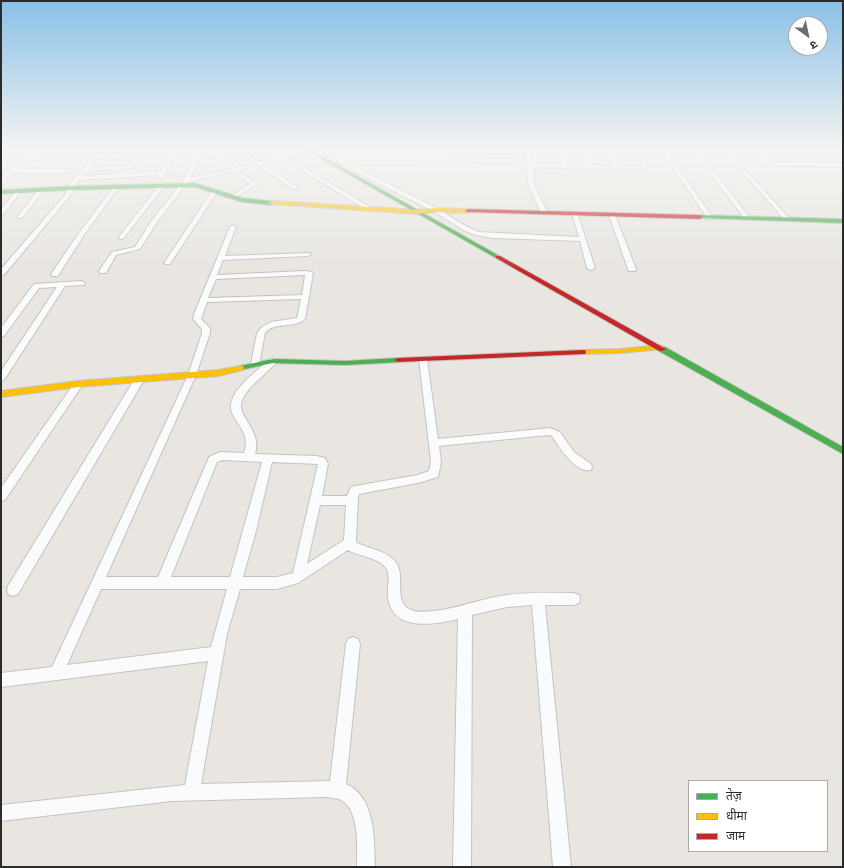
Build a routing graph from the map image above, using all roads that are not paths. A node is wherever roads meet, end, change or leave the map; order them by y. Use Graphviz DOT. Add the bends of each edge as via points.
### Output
graph roads {
  1 [pos="42,189"];
  2 [pos="19,190"];
  3 [pos="30,190"];
  4 [pos="70,190"];
  5 [pos="114,190"];
  6 [pos="156,190"];
  7 [pos="180,190"];
  8 [pos="207,190"];
  9 [pos="245,190"];
  10 [pos="336,190"];
  11 [pos="387,190"];
  12 [pos="389,190"];
  13 [pos="534,190"];
  14 [pos="690,190"];
  15 [pos="725,190"];
  16 [pos="760,190"];
  17 [pos="1,192"];
  18 [pos="214,192"];
  19 [pos="232,198"];
  20 [pos="370,210"];
  21 [pos="426,211"];
  22 [pos="544,212"];
  23 [pos="576,213"];
  24 [pos="1,214"];
  25 [pos="612,215"];
  26 [pos="20,216"];
  27 [pos="710,218"];
  28 [pos="747,218"];
  29 [pos="787,219"];
  30 [pos="843,221"];
  31 [pos="232,227"];
  32 [pos="121,238"];
  33 [pos="582,238"];
  34 [pos="308,254"];
  35 [pos="1,258"];
  36 [pos="14,258"];
  37 [pos="220,258"];
  38 [pos="168,263"];
  39 [pos="590,268"];
  40 [pos="632,270"];
  41 [pos="103,271"];
  42 [pos="1,273"];
  43 [pos="55,274"];
  44 [pos="212,277"];
  45 [pos="81,283"];
  46 [pos="63,284"];
  47 [pos="305,297"];
  48 [pos="203,300"];
  49 [pos="1,334"];
  50 [pos="660,347"];
  51 [pos="423,358"];
  52 [pos="273,361"];
  53 [pos="255,364"];
  54 [pos="192,375"];
  55 [pos="1,378"];
  56 [pos="138,380"];
  57 [pos="78,384"];
  58 [pos="1,394"];
  59 [pos="434,443"];
  60 [pos="843,451"];
  61 [pos="248,457"];
  62 [pos="268,458"];
  63 [pos="587,467"];
  64 [pos="1,497"];
  65 [pos="315,500"];
  66 [pos="352,501"];
  67 [pos="350,542"];
  68 [pos="298,577"];
  69 [pos="96,583"];
  70 [pos="162,583"];
  71 [pos="235,584"];
  72 [pos="13,590"];
  73 [pos="538,599"];
  74 [pos="574,599"];
  75 [pos="465,610"];
  76 [pos="353,644"];
  77 [pos="217,653"];
  78 [pos="56,673"];
  79 [pos="1,680"];
  80 [pos="337,790"];
  81 [pos="192,792"];
  82 [pos="1,813"];
  83 [pos="366,867"];
  84 [pos="462,867"];
  85 [pos="562,867"];
  1 -- 26 [label="street"];
  2 -- 3 [label="street"];
  2 -- 17 [label="street"];
  2 -- 24 [label="street"];
  4 -- 36 [label="street"];
  5 -- 43 [label="street"];
  6 -- 32 [label="street"];
  7 -- 41 [label="street" via="154,221 138,248 114,253"];
  8 -- 18 [label="street"];
  9 -- 19 [label="street"];
  10 -- 20 [label="street"];
  11 -- 21 [label="street"];
  12 -- 21 [label="street"];
  13 -- 22 [label="street"];
  14 -- 27 [label="street"];
  15 -- 28 [label="street"];
  16 -- 29 [label="street"];
  18 -- 19 [label="street"];
  18 -- 38 [label="street"];
  19 -- 20 [label="street"];
  20 -- 21 [label="street"];
  21 -- 22 [label="street"];
  21 -- 33 [label="street" via="478,234"];
  21 -- 50 [label="street" via="477,247"];
  22 -- 23 [label="street"];
  23 -- 25 [label="street"];
  23 -- 33 [label="street"];
  25 -- 27 [label="street"];
  25 -- 40 [label="street"];
  27 -- 28 [label="street"];
  28 -- 29 [label="street"];
  29 -- 30 [label="street"];
  31 -- 37 [label="street"];
  33 -- 39 [label="street"];
  34 -- 37 [label="street"];
  35 -- 36 [label="street"];
  36 -- 42 [label="street"];
  37 -- 44 [label="street"];
  44 -- 47 [label="street" via="308,273 310,276"];
  44 -- 48 [label="street"];
  45 -- 46 [label="street"];
  46 -- 49 [label="street" via="37,286"];
  46 -- 55 [label="street"];
  47 -- 48 [label="street"];
  47 -- 53 [label="street" via="301,319 273,324 261,333"];
  48 -- 54 [label="street" via="197,319 206,328 206,333"];
  50 -- 51 [label="street" via="607,352"];
  50 -- 60 [label="street"];
  51 -- 52 [label="street" via="345,363"];
  51 -- 59 [label="street"];
  52 -- 53 [label="street"];
  52 -- 61 [label="street" via="236,402 235,407 250,433 252,443"];
  53 -- 54 [label="street"];
  54 -- 56 [label="street"];
  54 -- 69 [label="street"];
  56 -- 57 [label="street"];
  56 -- 72 [label="street"];
  57 -- 58 [label="street"];
  57 -- 64 [label="street"];
  59 -- 63 [label="street" via="550,431 556,434 570,455"];
  59 -- 66 [label="street" via="434,474 418,480 356,490"];
  61 -- 62 [label="street"];
  61 -- 70 [label="street" via="220,456 213,460"];
  62 -- 65 [label="street" via="321,461 323,468"];
  62 -- 71 [label="street"];
  65 -- 66 [label="street"];
  65 -- 68 [label="street"];
  66 -- 67 [label="street"];
  67 -- 68 [label="street"];
  67 -- 75 [label="street" via="353,547 391,564 394,570 394,599 405,615 416,619 429,618"];
  68 -- 71 [label="street" via="277,583"];
  69 -- 70 [label="street"];
  69 -- 78 [label="street"];
  70 -- 71 [label="street"];
  71 -- 77 [label="street"];
  73 -- 74 [label="street"];
  73 -- 75 [label="street" via="505,601"];
  73 -- 85 [label="street"];
  75 -- 84 [label="street"];
  76 -- 80 [label="street"];
  77 -- 78 [label="street"];
  77 -- 81 [label="street"];
  78 -- 79 [label="street"];
  80 -- 81 [label="street"];
  80 -- 83 [label="street" via="356,801 362,815"];
  81 -- 82 [label="street"];
}
